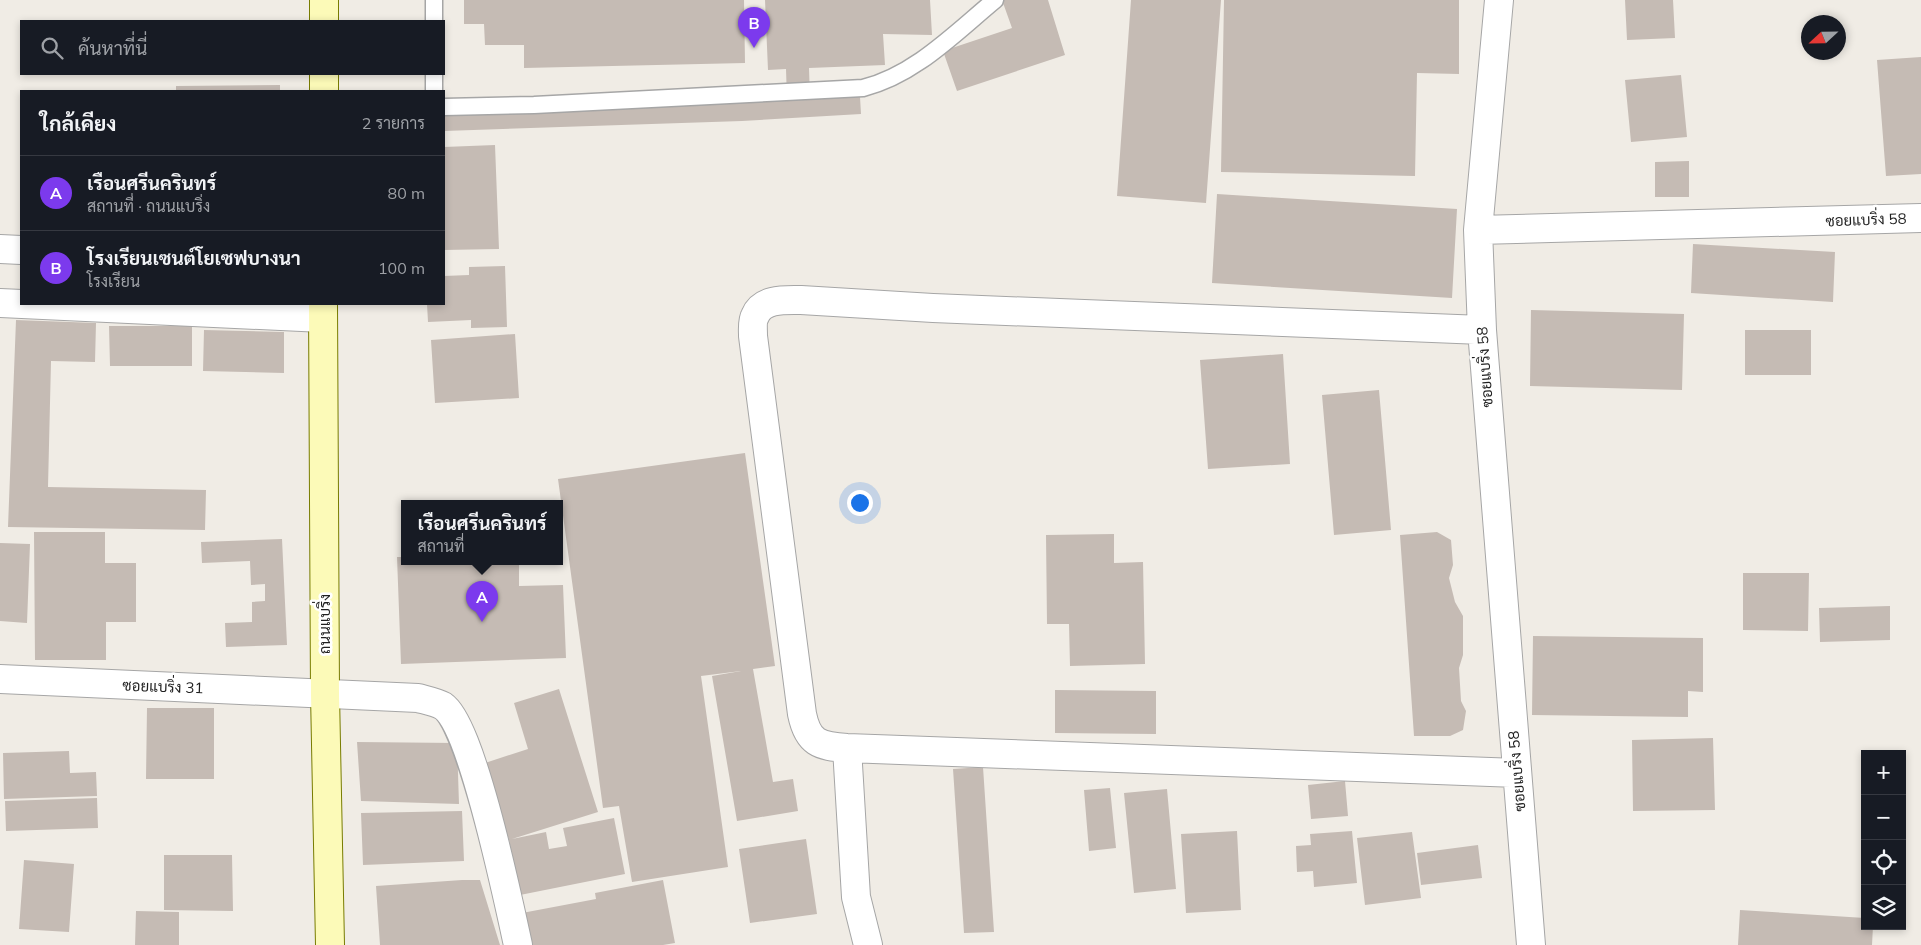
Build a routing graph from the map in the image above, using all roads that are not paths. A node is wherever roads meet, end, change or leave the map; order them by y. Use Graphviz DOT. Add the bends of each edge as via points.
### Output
graph roads {
  1 [pos="324,0"];
  2 [pos="434,0"];
  3 [pos="995,0"];
  4 [pos="1499,0"];
  5 [pos="324,20"];
  6 [pos="434,20"];
  7 [pos="324,75"];
  8 [pos="434,75"];
  9 [pos="324,90"];
  10 [pos="434,90"];
  11 [pos="445,107"];
  12 [pos="1921,218"];
  13 [pos="1478,230"];
  14 [pos="0,249"];
  15 [pos="20,250"];
  16 [pos="0,303"];
  17 [pos="20,303"];
  18 [pos="81,305"];
  19 [pos="323,311"];
  20 [pos="1482,330"];
  21 [pos="0,679"];
  22 [pos="325,694"];
  23 [pos="847,748"];
  24 [pos="1517,773"];
  25 [pos="330,945"];
  26 [pos="518,945"];
  27 [pos="868,945"];
  28 [pos="1531,945"];
  1 -- 5 [label="main road"];
  2 -- 6 [label="lane"];
  3 -- 11 [label="lane" via="906,72 882,84 863,88"];
  4 -- 13 [label="street"];
  7 -- 9 [label="main road"];
  8 -- 10 [label="lane"];
  12 -- 13 [label="street, ซอยแบริ่ง 58"];
  13 -- 20 [label="street, ซอยแบริ่ง 58"];
  14 -- 15 [label="street"];
  16 -- 17 [label="street"];
  18 -- 19 [label="street"];
  19 -- 22 [label="main road, ถนนแบริ่ง"];
  20 -- 23 [label="street" via="801,300 783,300 762,306 755,316 753,336 802,714 805,729 814,741"];
  20 -- 24 [label="street, ซอยแบริ่ง 58"];
  21 -- 22 [label="street, ซอยแบริ่ง 31"];
  22 -- 25 [label="main road, ถนนแบริ่ง"];
  22 -- 26 [label="street, ซอยแบริ่ง 31" via="418,698 443,706 457,723 471,757"];
  23 -- 24 [label="street"];
  23 -- 27 [label="street" via="856,897"];
  24 -- 28 [label="street, ซอยแบริ่ง 58"];
}
